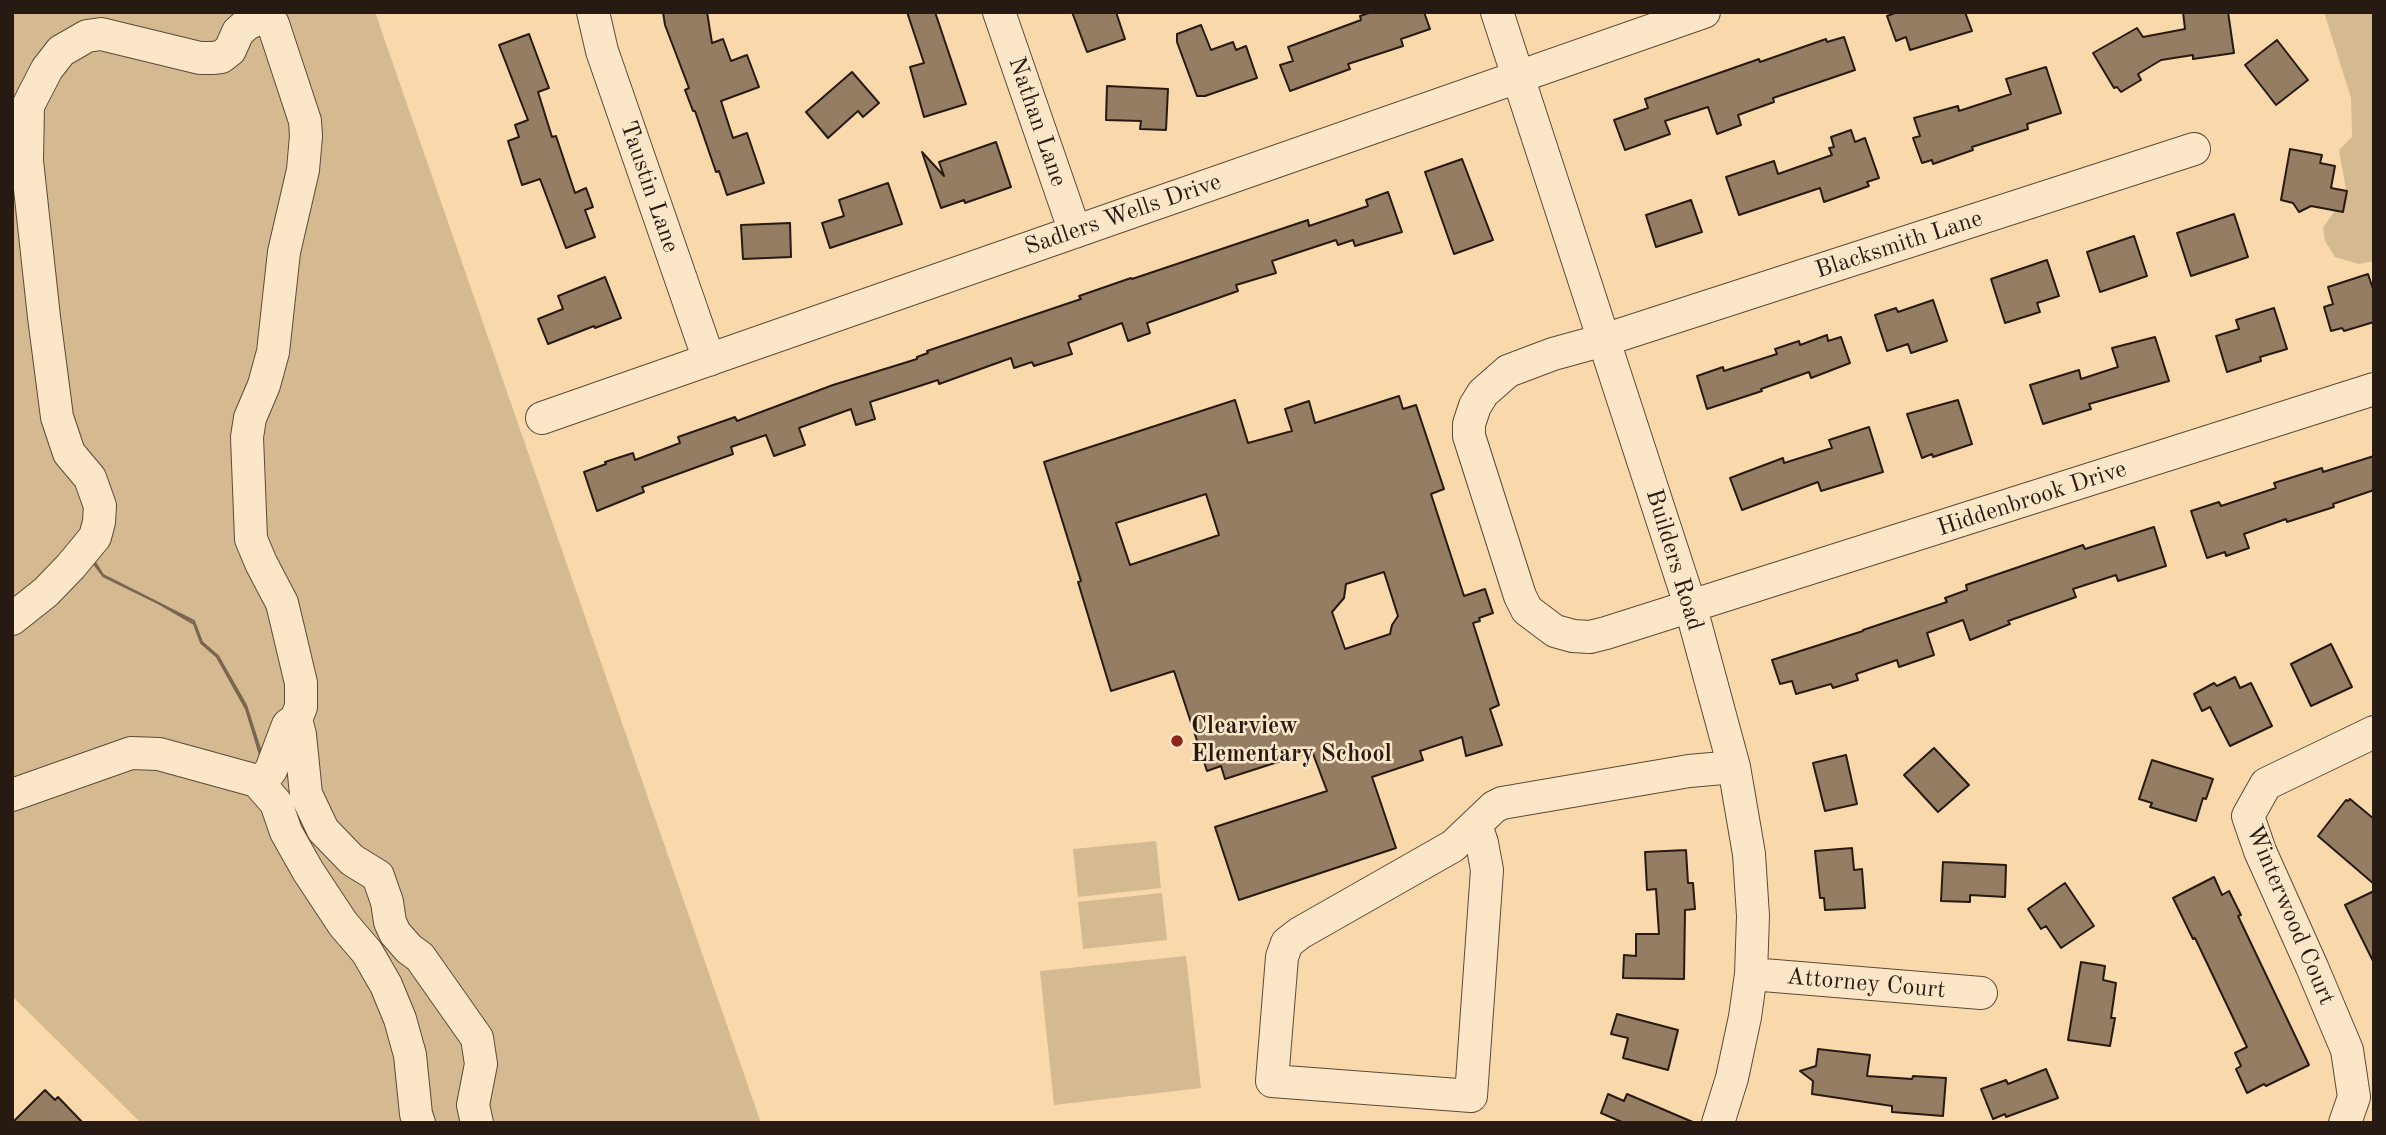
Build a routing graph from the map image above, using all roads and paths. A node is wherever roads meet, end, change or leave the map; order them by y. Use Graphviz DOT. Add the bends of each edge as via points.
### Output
graph roads {
  1 [pos="593,12"];
  2 [pos="999,12"];
  3 [pos="1497,12"];
  4 [pos="1704,12"];
  5 [pos="1518,77"];
  6 [pos="2194,149"];
  7 [pos="1075,232"];
  8 [pos="1604,340"];
  9 [pos="709,360"];
  10 [pos="2374,389"];
  11 [pos="542,418"];
  12 [pos="1691,608"];
  13 [pos="12,619"];
  14 [pos="296,719"];
  15 [pos="2374,732"];
  16 [pos="1734,767"];
  17 [pos="263,780"];
  18 [pos="12,795"];
  19 [pos="1476,825"];
  20 [pos="1751,974"];
  21 [pos="1981,993"];
  22 [pos="419,1123"];
  23 [pos="477,1123"];
  24 [pos="1718,1123"];
  25 [pos="2345,1123"];
  1 -- 9 [label="street, Taustin Lane" via="602,51"];
  2 -- 7 [label="street, Nathan Lane"];
  3 -- 5 [label="street, Builders Road"];
  4 -- 5 [label="street, Sadlers Wells Drive"];
  5 -- 7 [label="street, Sadlers Wells Drive"];
  5 -- 8 [label="street, Builders Road"];
  6 -- 8 [label="street, Blacksmith Lane"];
  7 -- 9 [label="street, Sadlers Wells Drive"];
  8 -- 12 [label="street, Builders Road"];
  8 -- 12 [label="street, Blacksmith Lane" via="1508,370 1483,393 1469,424 1520,596 1538,620 1573,636 1590,637"];
  9 -- 11 [label="street, Sadlers Wells Drive"];
  10 -- 12 [label="street, Hiddenbrook Drive"];
  12 -- 16 [label="street, Builders Road"];
  13 -- 14 [label="street" via="46,592 95,537 100,506 90,478 69,453 57,417 27,161 28,106 61,51 87,36 101,34 212,58 230,50 247,24 268,18 305,121 306,136 283,260 273,352 250,418 246,461 251,538 282,603 301,682"];
  14 -- 17 [label="street" via="288,726"];
  14 -- 23 [label="street" via="306,794 323,830 352,860 378,876 395,933 420,957 477,1038 481,1064 473,1105"];
  15 -- 25 [label="street, Winterwood Court" via="2266,784 2248,817 2347,1050 2354,1097"];
  16 -- 19 [label="street" via="1513,800 1494,807"];
  16 -- 20 [label="street, Builders Road" via="1749,854"];
  18 -- 22 [label="street" via="131,753 159,754 257,781 276,803 308,871 386,985 410,1055"];
  19 -- 19 [label="street" via="1453,846 1287,943 1272,1081 1471,1096 1487,870"];
  20 -- 21 [label="street, Attorney Court"];
  20 -- 24 [label="street, Builders Road" via="1732,1078"];
}
